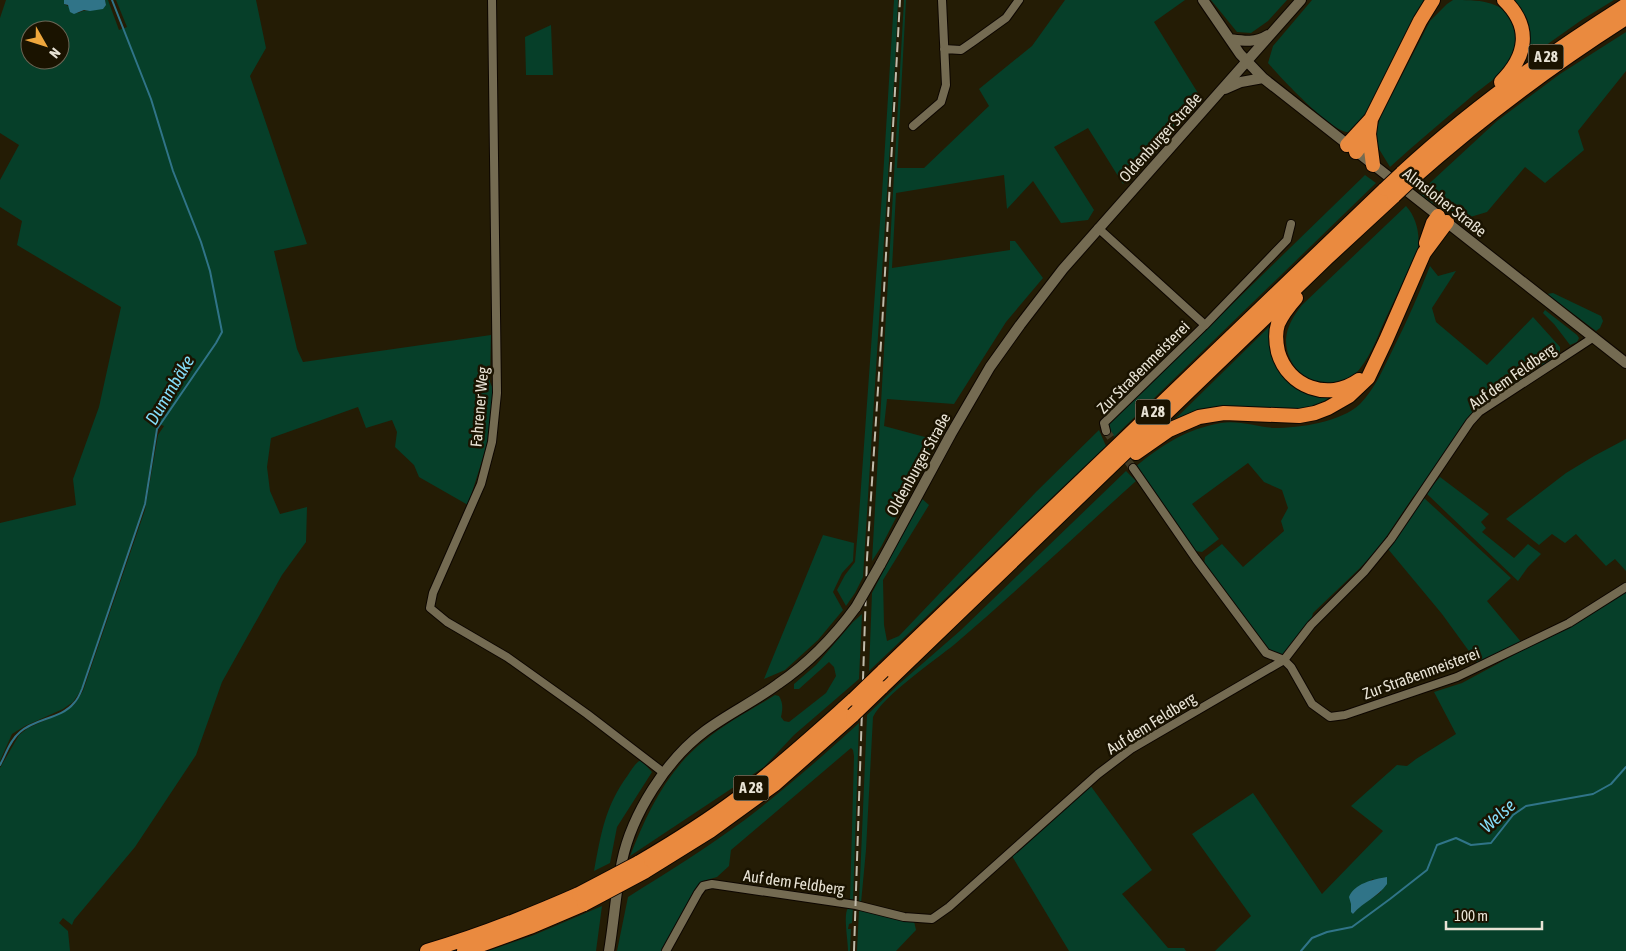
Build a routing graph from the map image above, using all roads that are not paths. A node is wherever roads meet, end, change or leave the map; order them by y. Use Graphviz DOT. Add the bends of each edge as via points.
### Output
graph roads {
  1 [pos="492,0"];
  2 [pos="942,0"];
  3 [pos="1019,0"];
  4 [pos="1203,0"];
  5 [pos="1301,0"];
  6 [pos="1504,0"];
  7 [pos="1433,2"];
  8 [pos="1626,5"];
  9 [pos="1626,18"];
  10 [pos="1273,32"];
  11 [pos="1230,39"];
  12 [pos="944,49"];
  13 [pos="1247,62"];
  14 [pos="1264,78"];
  15 [pos="1220,92"];
  16 [pos="1470,114"];
  17 [pos="1371,119"];
  18 [pos="913,126"];
  19 [pos="1369,134"];
  20 [pos="1352,148"];
  21 [pos="1373,165"];
  22 [pos="1407,176"];
  23 [pos="1389,193"];
  24 [pos="1442,219"];
  25 [pos="1291,224"];
  26 [pos="1098,228"];
  27 [pos="1327,258"];
  28 [pos="1205,325"];
  29 [pos="1594,337"];
  30 [pos="1626,363"];
  31 [pos="1375,364"];
  32 [pos="1106,431"];
  33 [pos="1112,467"];
  34 [pos="1133,468"];
  35 [pos="1626,587"];
  36 [pos="1266,652"];
  37 [pos="1284,660"];
  38 [pos="1267,669"];
  39 [pos="664,773"];
  40 [pos="641,867"];
  41 [pos="581,899"];
  42 [pos="427,951"];
  43 [pos="464,951"];
  44 [pos="609,951"];
  45 [pos="666,951"];
  1 -- 39 [label="street, Fahrener Weg" via="496,403 492,442 481,484 432,593 430,608 447,622 515,663"];
  2 -- 12 [label="street"];
  3 -- 12 [label="street" via="1006,18 974,42 961,50"];
  4 -- 11 [label="main road, Almsloher Straße"];
  5 -- 10 [label="main road, Oldenburger Straße"];
  6 -- 16 [label="highway" via="1514,9 1523,34 1519,58 1507,76 1477,102"];
  7 -- 17 [label="highway" via="1420,21"];
  8 -- 16 [label="highway, A 28" via="1529,69"];
  9 -- 22 [label="highway, A 28" via="1567,56"];
  10 -- 11 [label="main road" via="1250,41"];
  10 -- 13 [label="main road, Oldenburger Straße"];
  11 -- 13 [label="main road, Almsloher Straße"];
  12 -- 18 [label="street" via="946,85 941,102"];
  13 -- 14 [label="main road, Almsloher Straße"];
  13 -- 15 [label="main road, Oldenburger Straße"];
  14 -- 15 [label="main road" via="1241,82"];
  14 -- 20 [label="main road, Almsloher Straße"];
  15 -- 26 [label="main road, Oldenburger Straße"];
  16 -- 22 [label="highway, A 28"];
  17 -- 19 [label="highway"];
  17 -- 20 [label="highway"];
  19 -- 20 [label="highway"];
  19 -- 21 [label="highway"];
  20 -- 21 [label="main road, Almsloher Straße"];
  21 -- 24 [label="main road, Almsloher Straße"];
  22 -- 23 [label="highway, A 28, bridge"];
  23 -- 27 [label="highway, A 28"];
  23 -- 40 [label="highway, A 28, bridge" via="800,748 737,799"];
  24 -- 29 [label="main road, Almsloher Straße"];
  24 -- 31 [label="highway"];
  25 -- 28 [label="street, Zur Straßenmeisterei" via="1288,240"];
  26 -- 28 [label="street, Zur Straßenmeisterei"];
  26 -- 39 [label="main road, Oldenburger Straße, bridge" via="990,367 856,607 834,636 779,684 704,732"];
  27 -- 31 [label="highway" via="1322,271 1288,308 1278,325 1280,360 1299,382 1321,391 1346,388"];
  27 -- 33 [label="highway, A 28"];
  28 -- 32 [label="street, Zur Straßenmeisterei" via="1104,423"];
  29 -- 30 [label="main road, Almsloher Straße"];
  29 -- 37 [label="street, Auf dem Feldberg" via="1480,412 1470,422 1385,546 1311,625"];
  31 -- 33 [label="highway" via="1360,387 1328,408 1299,416 1224,413 1199,417 1169,430"];
  33 -- 40 [label="highway, A 28, bridge" via="882,688 775,784 710,831"];
  34 -- 36 [label="street"];
  35 -- 37 [label="street, Zur Straßenmeisterei" via="1569,624 1457,677 1345,715 1330,717 1312,704"];
  36 -- 37 [label="street"];
  36 -- 38 [label="street"];
  37 -- 38 [label="street, Auf dem Feldberg"];
  38 -- 45 [label="street, Auf dem Feldberg" via="1131,748 932,919 712,884 703,886 698,893"];
  39 -- 44 [label="main road, Oldenburger Straße" via="644,805 622,860"];
  40 -- 41 [label="highway, A 28, bridge"];
  41 -- 42 [label="highway, A 28"];
  41 -- 43 [label="highway, A 28" via="530,927"];
}
